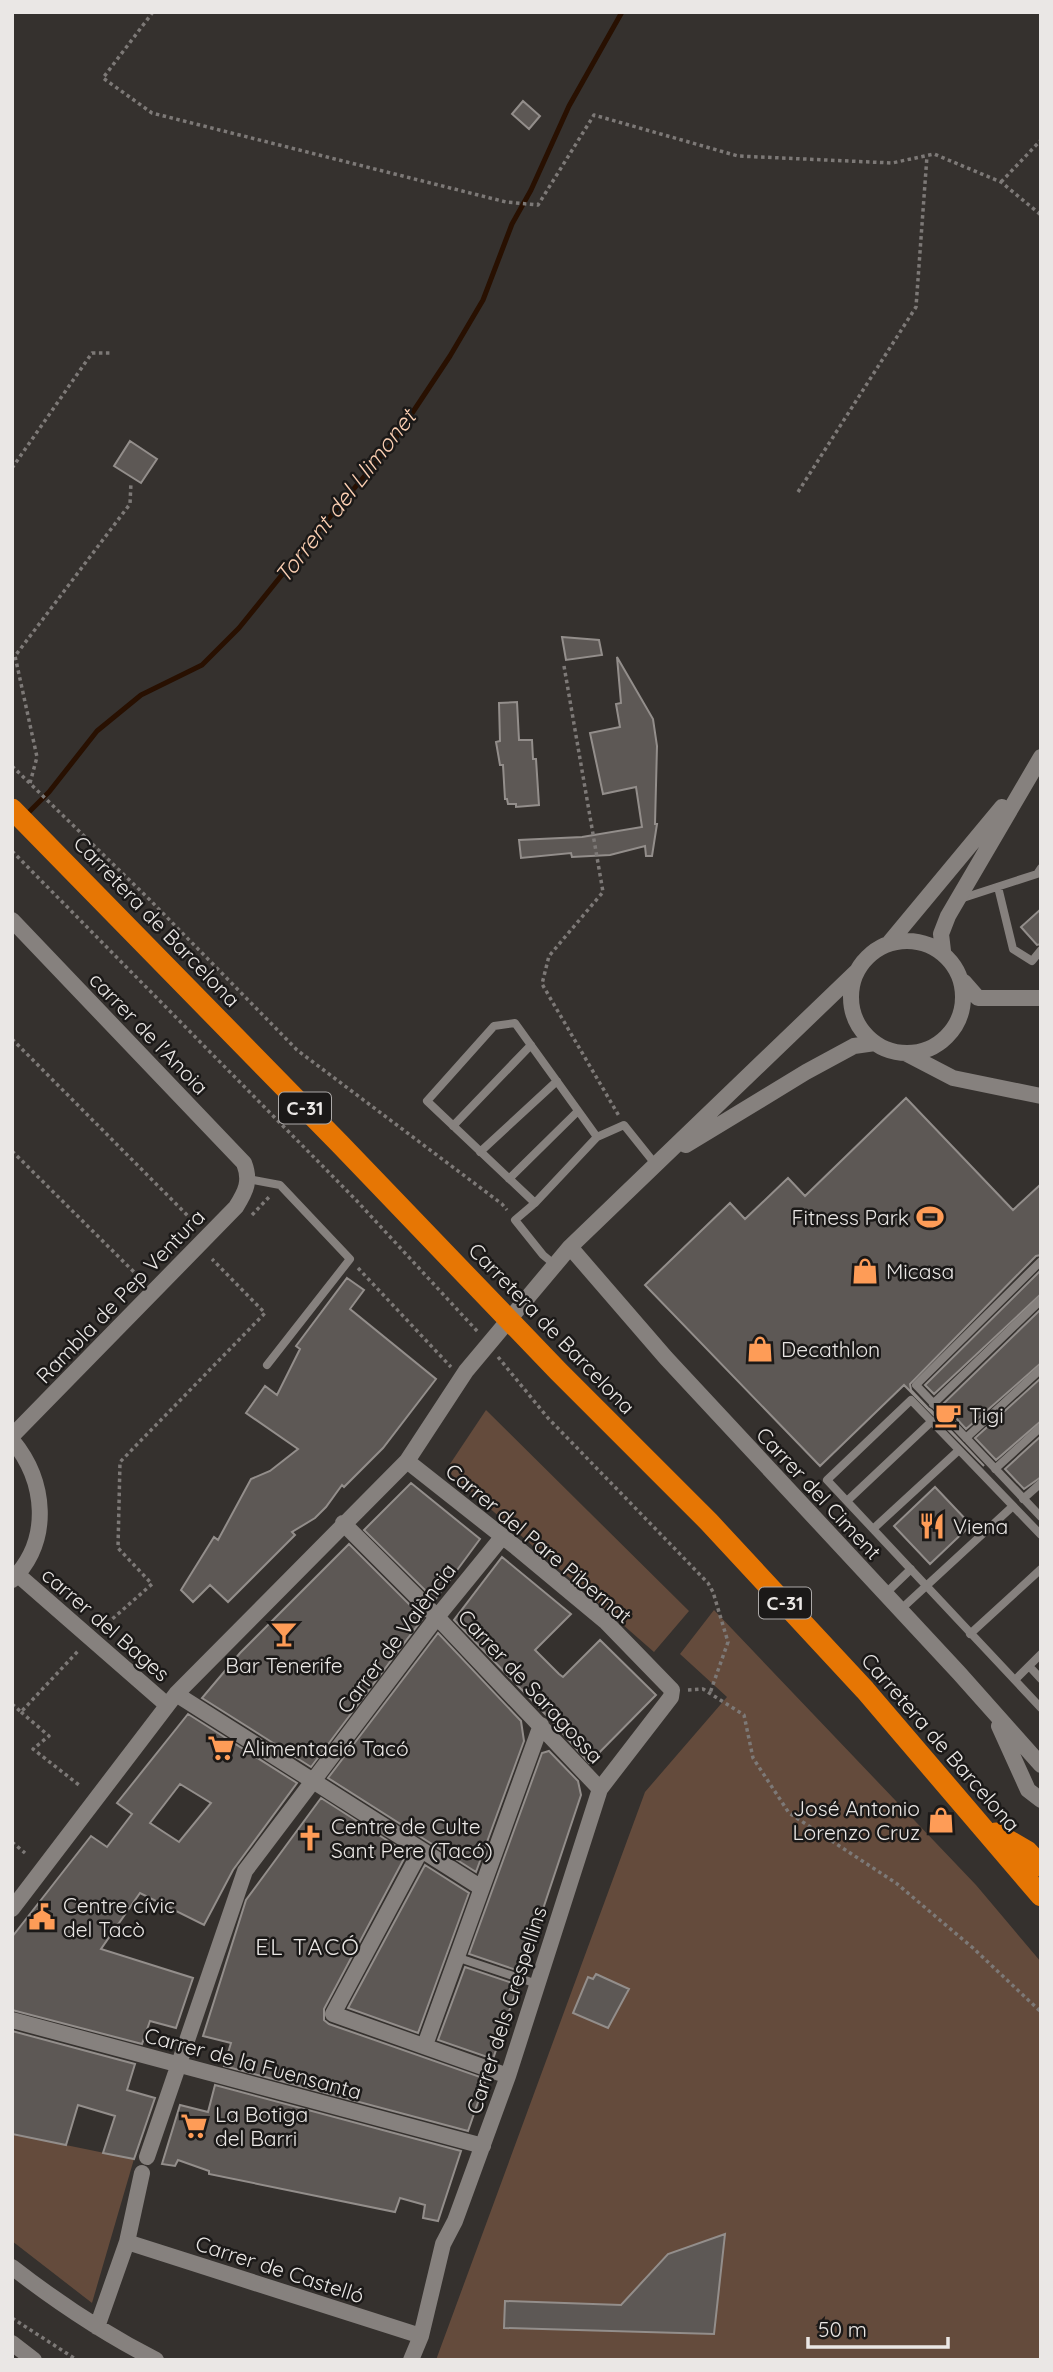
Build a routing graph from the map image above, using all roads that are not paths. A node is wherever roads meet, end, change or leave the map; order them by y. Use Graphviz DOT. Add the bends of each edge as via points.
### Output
graph roads {
  1 [pos="1041,757"];
  2 [pos="1031,773"];
  3 [pos="12,809"];
  4 [pos="1040,873"];
  5 [pos="998,887"];
  6 [pos="957,900"];
  7 [pos="12,920"];
  8 [pos="889,943"];
  9 [pos="1041,950"];
  10 [pos="943,951"];
  11 [pos="856,972"];
  12 [pos="964,982"];
  13 [pos="1041,998"];
  14 [pos="875,1043"];
  15 [pos="531,1045"];
  16 [pos="905,1053"];
  17 [pos="557,1081"];
  18 [pos="1041,1096"];
  19 [pos="579,1111"];
  20 [pos="453,1126"];
  21 [pos="597,1137"];
  22 [pos="480,1152"];
  23 [pos="659,1162"];
  24 [pos="248,1179"];
  25 [pos="509,1179"];
  26 [pos="534,1203"];
  27 [pos="570,1247"];
  28 [pos="1041,1261"];
  29 [pos="552,1269"];
  30 [pos="1041,1300"];
  31 [pos="267,1365"];
  32 [pos="1041,1369"];
  33 [pos="933,1404"];
  34 [pos="932,1421"];
  35 [pos="1041,1427"];
  36 [pos="12,1438"];
  37 [pos="966,1438"];
  38 [pos="959,1450"];
  39 [pos="407,1461"];
  40 [pos="995,1469"];
  41 [pos="1041,1483"];
  42 [pos="1023,1499"];
  43 [pos="847,1501"];
  44 [pos="1013,1506"];
  45 [pos="1041,1517"];
  46 [pos="343,1523"];
  47 [pos="873,1529"];
  48 [pos="1041,1535"];
  49 [pos="503,1536"];
  50 [pos="911,1569"];
  51 [pos="1041,1569"];
  52 [pos="15,1577"];
  53 [pos="926,1586"];
  54 [pos="884,1594"];
  55 [pos="899,1611"];
  56 [pos="437,1617"];
  57 [pos="970,1634"];
  58 [pos="1041,1654"];
  59 [pos="1029,1666"];
  60 [pos="1041,1679"];
  61 [pos="1015,1680"];
  62 [pos="672,1690"];
  63 [pos="172,1699"];
  64 [pos="1041,1707"];
  65 [pos="994,1714"];
  66 [pos="541,1726"];
  67 [pos="1041,1765"];
  68 [pos="314,1781"];
  69 [pos="600,1789"];
  70 [pos="1041,1800"];
  71 [pos="982,1825"];
  72 [pos="421,1850"];
  73 [pos="1041,1866"];
  74 [pos="480,1887"];
  75 [pos="1041,1896"];
  76 [pos="12,1900"];
  77 [pos="12,1909"];
  78 [pos="456,1957"];
  79 [pos="537,1984"];
  80 [pos="12,2020"];
  81 [pos="425,2045"];
  82 [pos="177,2065"];
  83 [pos="508,2076"];
  84 [pos="483,2146"];
  85 [pos="147,2157"];
  86 [pos="142,2173"];
  87 [pos="127,2242"];
  88 [pos="12,2267"];
  89 [pos="97,2327"];
  90 [pos="421,2336"];
  91 [pos="12,2343"];
  92 [pos="34,2360"];
  93 [pos="156,2360"];
  94 [pos="411,2360"];
  1 -- 2 [label="street"];
  2 -- 6 [label="street"];
  2 -- 8 [label="street"];
  3 -- 71 [label="highway, Carretera de Barcelona / C-31" via="709,1522"];
  4 -- 5 [label="lane"];
  5 -- 6 [label="lane"];
  5 -- 9 [label="lane" via="1013,949 1032,961"];
  6 -- 10 [label="street" via="941,934"];
  7 -- 24 [label="street, carrer de l'Anoia" via="244,1163"];
  8 -- 10 [label="street" via="911,940"];
  8 -- 11 [label="street" via="871,952"];
  10 -- 12 [label="street"];
  11 -- 14 [label="street" via="850,1000 862,1031"];
  11 -- 23 [label="street"];
  12 -- 13 [label="street" via="978,998"];
  12 -- 16 [label="street" via="963,1010 953,1031 925,1051"];
  14 -- 16 [label="street"];
  14 -- 23 [label="street" via="854,1046 806,1072"];
  15 -- 17 [label="lane"];
  15 -- 20 [label="lane"];
  15 -- 20 [label="lane" via="515,1023 494,1026 427,1101"];
  16 -- 18 [label="street" via="953,1078"];
  17 -- 19 [label="lane"];
  17 -- 22 [label="lane"];
  19 -- 21 [label="lane"];
  19 -- 25 [label="lane"];
  20 -- 22 [label="lane"];
  21 -- 23 [label="lane" via="624,1125"];
  21 -- 26 [label="lane"];
  22 -- 25 [label="lane"];
  23 -- 27 [label="street"];
  24 -- 31 [label="lane" via="280,1185 350,1259"];
  24 -- 36 [label="street, Rambla de Pep Ventura" via="236,1207"];
  25 -- 26 [label="lane"];
  26 -- 29 [label="lane" via="515,1220"];
  27 -- 29 [label="street"];
  27 -- 54 [label="street, Carrer del Ciment"];
  28 -- 33 [label="lane" via="916,1385"];
  29 -- 39 [label="street" via="464,1374"];
  30 -- 33 [label="lane"];
  32 -- 37 [label="lane"];
  33 -- 37 [label="lane"];
  34 -- 38 [label="lane"];
  34 -- 43 [label="lane"];
  34 -- 43 [label="lane" via="911,1400 827,1479"];
  35 -- 40 [label="lane"];
  36 -- 52 [label="street" via="34,1475 41,1510 35,1543"];
  37 -- 40 [label="lane"];
  38 -- 44 [label="lane"];
  38 -- 47 [label="lane"];
  39 -- 46 [label="street"];
  39 -- 49 [label="street, Carrer del Pare Pibernat"];
  40 -- 42 [label="lane"];
  41 -- 42 [label="lane"];
  42 -- 45 [label="lane"];
  43 -- 47 [label="lane"];
  44 -- 48 [label="lane"];
  44 -- 53 [label="lane"];
  46 -- 56 [label="street, Carrer de Saragossa"];
  46 -- 63 [label="street"];
  47 -- 50 [label="lane"];
  49 -- 56 [label="street, Carrer de València"];
  49 -- 62 [label="street, Carrer del Pare Pibernat" via="606,1621"];
  50 -- 53 [label="lane"];
  50 -- 54 [label="lane"];
  51 -- 57 [label="lane"];
  52 -- 63 [label="street, carrer del Bages"];
  53 -- 55 [label="lane"];
  53 -- 57 [label="lane"];
  54 -- 55 [label="street, Carrer del Ciment"];
  55 -- 65 [label="street, Carrer del Ciment"];
  56 -- 66 [label="street, Carrer de Saragossa"];
  56 -- 68 [label="street, Carrer de València"];
  57 -- 61 [label="lane"];
  58 -- 59 [label="lane"];
  59 -- 60 [label="lane"];
  59 -- 61 [label="lane"];
  61 -- 64 [label="lane"];
  62 -- 69 [label="street, Carrer dels Crespellins"];
  63 -- 68 [label="street, carrer del Bages"];
  63 -- 76 [label="lane" via="159,1707"];
  63 -- 77 [label="street"];
  65 -- 67 [label="street, Carrer del Ciment"];
  65 -- 70 [label="street" via="1028,1790"];
  66 -- 69 [label="street, Carrer de Saragossa"];
  66 -- 74 [label="street"];
  68 -- 72 [label="street, carrer del Bages"];
  68 -- 82 [label="street, Carrer de València" via="245,1871"];
  69 -- 79 [label="street, Carrer dels Crespellins"];
  71 -- 73 [label="highway" via="1027,1851"];
  71 -- 75 [label="highway, Carretera de Barcelona / C-31"];
  72 -- 74 [label="street, carrer del Bages"];
  72 -- 81 [label="street" via="333,2014"];
  74 -- 78 [label="street"];
  78 -- 79 [label="lane"];
  78 -- 81 [label="street"];
  79 -- 83 [label="street, Carrer dels Crespellins"];
  80 -- 82 [label="street, Carrer de la Fuensanta"];
  81 -- 83 [label="street"];
  82 -- 84 [label="street, Carrer de la Fuensanta"];
  82 -- 85 [label="street, Carrer de València"];
  83 -- 84 [label="street, Carrer dels Crespellins"];
  84 -- 90 [label="street, Carrer dels Crespellins" via="443,2244"];
  86 -- 87 [label="street"];
  87 -- 89 [label="street"];
  87 -- 90 [label="street, Carrer de Castelló"];
  88 -- 89 [label="street"];
  89 -- 93 [label="street"];
  90 -- 94 [label="street, Carrer dels Crespellins"];
  91 -- 92 [label="street"];
}
